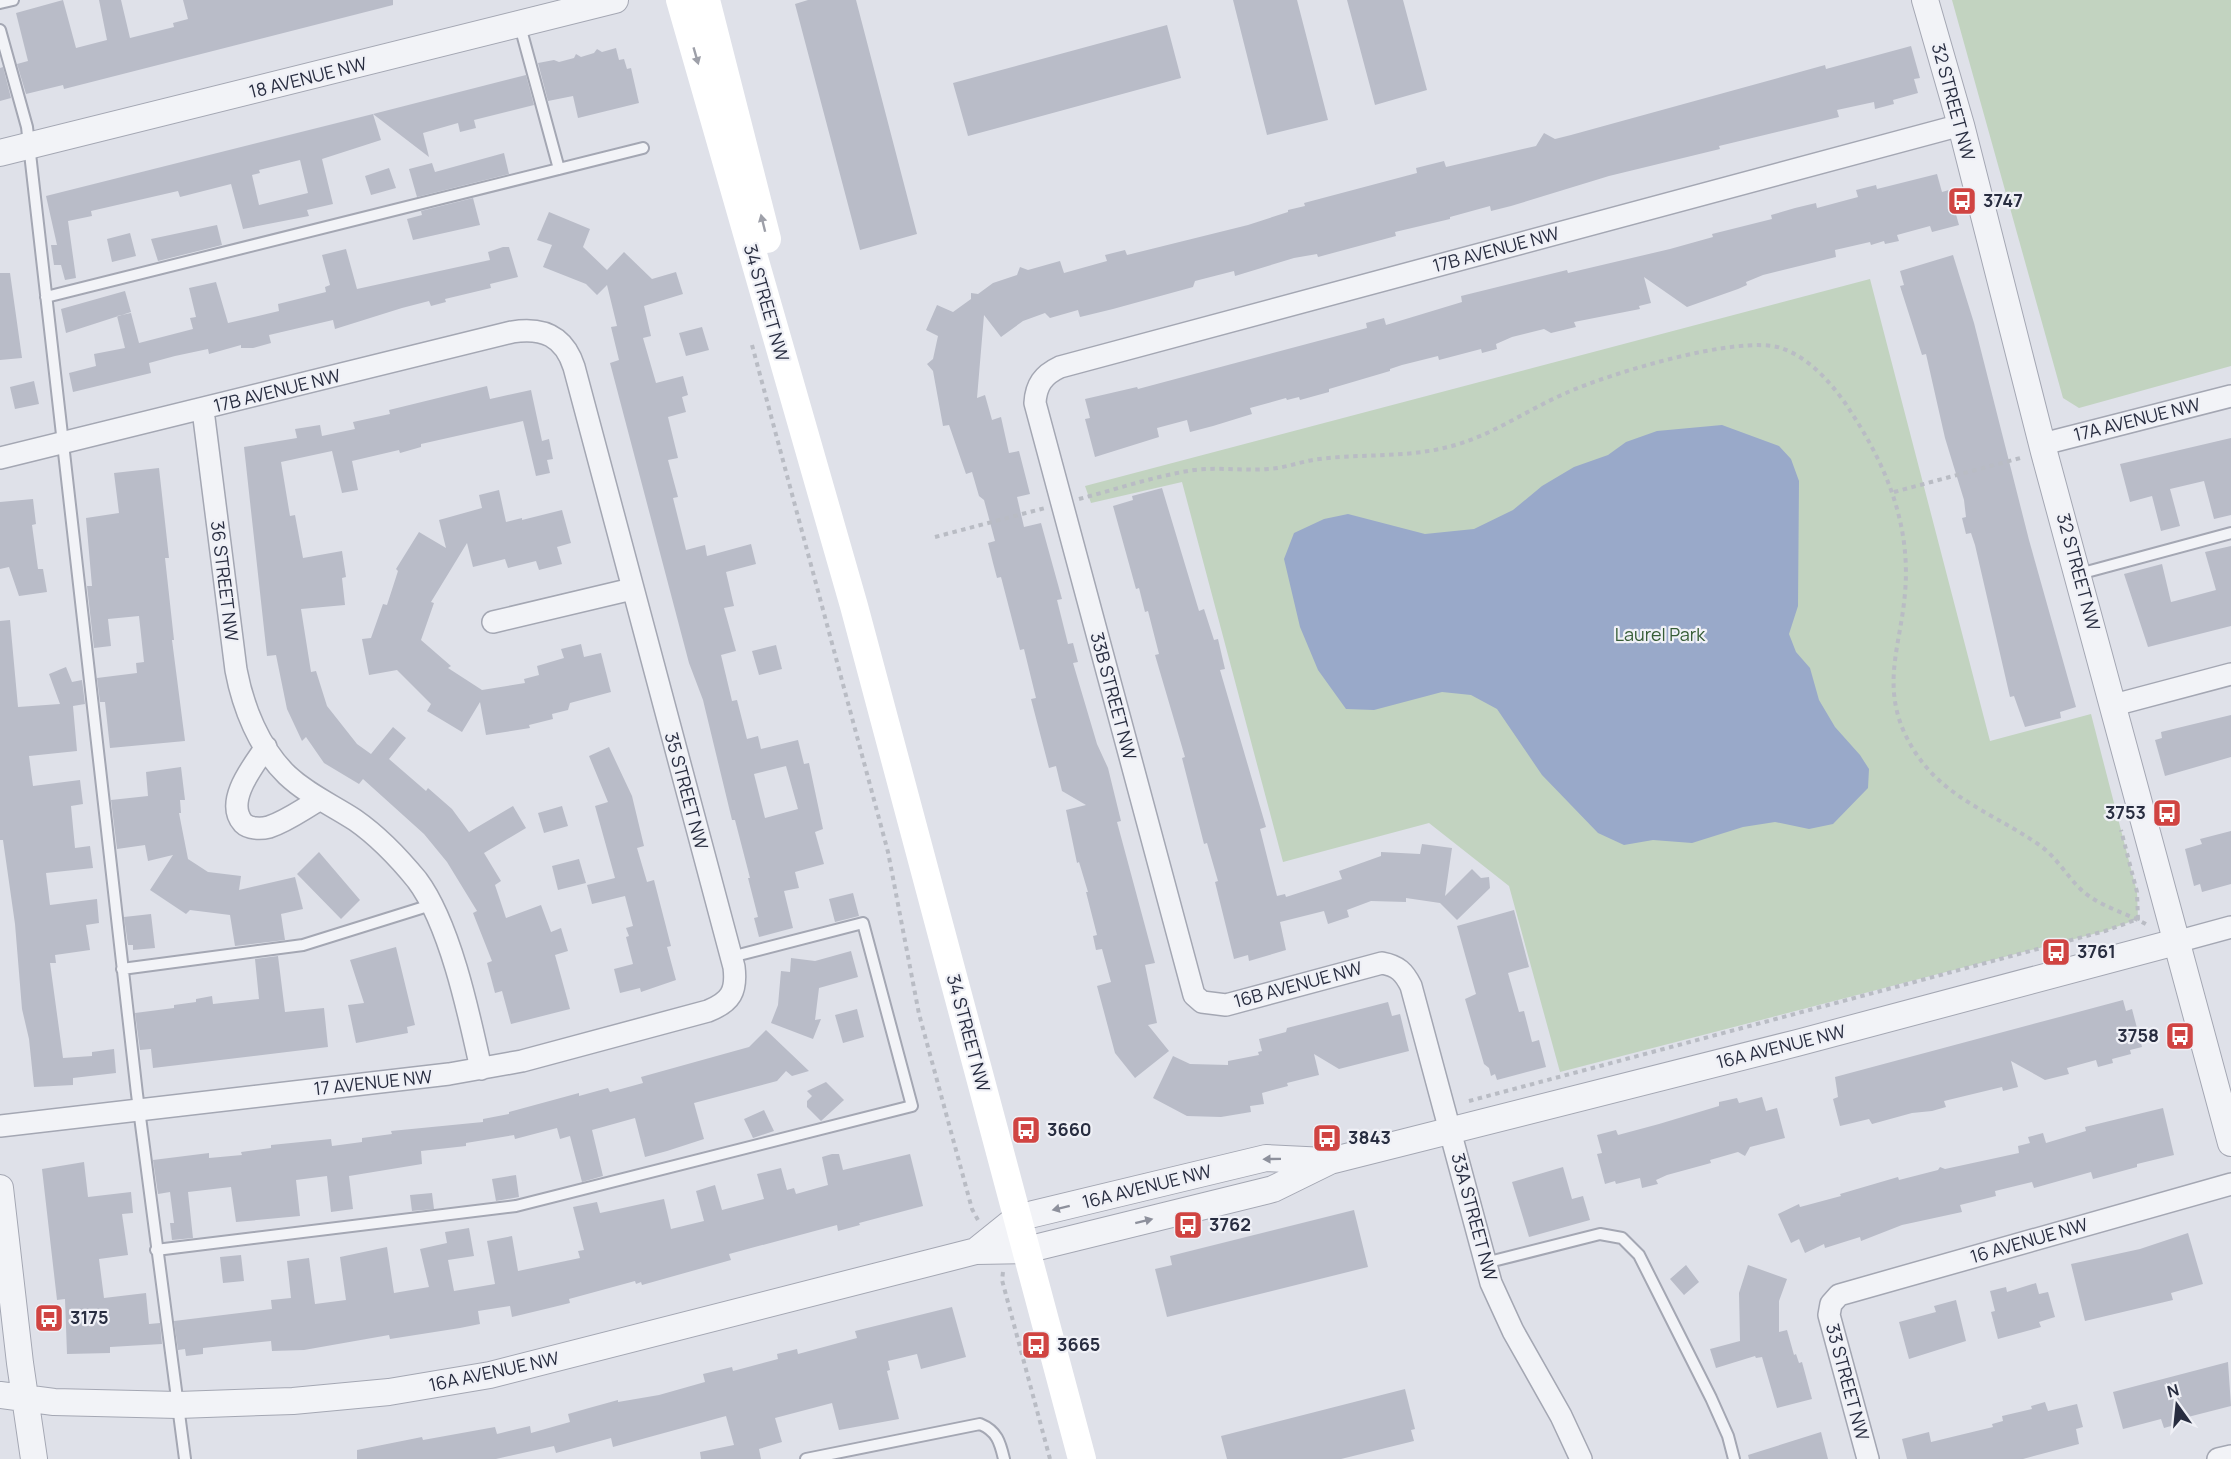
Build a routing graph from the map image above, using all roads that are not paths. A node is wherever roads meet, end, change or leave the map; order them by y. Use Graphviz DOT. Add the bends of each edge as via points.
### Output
graph roads {
  1 [pos="13,0"];
  2 [pos="615,0"];
  3 [pos="680,0"];
  4 [pos="706,0"];
  5 [pos="1925,0"];
  6 [pos="0,3"];
  7 [pos="520,26"];
  8 [pos="0,30"];
  9 [pos="1961,125"];
  10 [pos="28,146"];
  11 [pos="643,148"];
  12 [pos="0,153"];
  13 [pos="559,169"];
  14 [pos="46,297"];
  15 [pos="553,335"];
  16 [pos="1038,385"];
  17 [pos="2231,396"];
  18 [pos="203,410"];
  19 [pos="63,443"];
  20 [pos="2044,448"];
  21 [pos="0,458"];
  22 [pos="2231,533"];
  23 [pos="2079,574"];
  24 [pos="632,589"];
  25 [pos="854,606"];
  26 [pos="493,622"];
  27 [pos="2231,674"];
  28 [pos="2114,705"];
  29 [pos="266,747"];
  30 [pos="319,800"];
  31 [pos="431,905"];
  32 [pos="2231,927"];
  33 [pos="2176,942"];
  34 [pos="731,957"];
  35 [pos="1395,966"];
  36 [pos="122,969"];
  37 [pos="733,993"];
  38 [pos="1202,1002"];
  39 [pos="481,1069"];
  40 [pos="139,1109"];
  41 [pos="1448,1119"];
  42 [pos="0,1126"];
  43 [pos="2231,1143"];
  44 [pos="1330,1161"];
  45 [pos="2231,1184"];
  46 [pos="0,1188"];
  47 [pos="1017,1218"];
  48 [pos="156,1250"];
  49 [pos="1026,1250"];
  50 [pos="976,1251"];
  51 [pos="1485,1263"];
  52 [pos="1831,1304"];
  53 [pos="12,1397"];
  54 [pos="178,1405"];
  55 [pos="2231,1456"];
  56 [pos="34,1459"];
  57 [pos="185,1459"];
  58 [pos="806,1459"];
  59 [pos="1004,1459"];
  60 [pos="1082,1459"];
  61 [pos="1581,1459"];
  62 [pos="1734,1459"];
  63 [pos="1868,1459"];
  64 [pos="2218,1459"];
  1 -- 6 [label="lane"];
  2 -- 7 [label="street, 18 AVENUE NW"];
  3 -- 25 [label="main road, 34 STREET NW, one-way"];
  25 -- 4 [label="main road, 34 STREET NW, one-way"];
  5 -- 9 [label="street, 32 STREET NW"];
  7 -- 10 [label="street, 18 AVENUE NW"];
  7 -- 13 [label="lane"];
  8 -- 10 [label="lane" via="27,128"];
  9 -- 16 [label="street, 17B AVENUE NW" via="1060,367 1043,376"];
  9 -- 20 [label="street, 32 STREET NW"];
  10 -- 12 [label="street, 18 AVENUE NW"];
  10 -- 14 [label="lane"];
  11 -- 13 [label="lane"];
  13 -- 14 [label="lane"];
  14 -- 19 [label="lane"];
  15 -- 18 [label="street, 17B AVENUE NW" via="536,330 512,332"];
  15 -- 24 [label="street, 35 STREET NW" via="567,350 574,367"];
  16 -- 38 [label="street, 33B STREET NW" via="1035,403 1189,984"];
  17 -- 20 [label="street, 17A AVENUE NW"];
  18 -- 19 [label="street, 17B AVENUE NW"];
  18 -- 29 [label="street, 36 STREET NW" via="236,670 244,702"];
  19 -- 21 [label="street, 17B AVENUE NW"];
  19 -- 36 [label="lane"];
  20 -- 23 [label="street, 32 STREET NW"];
  22 -- 23 [label="lane"];
  23 -- 28 [label="street, 32 STREET NW"];
  24 -- 26 [label="street"];
  24 -- 34 [label="street, 35 STREET NW"];
  25 -- 47 [label="main road, 34 STREET NW"];
  27 -- 28 [label="street"];
  28 -- 33 [label="street, 32 STREET NW"];
  29 -- 30 [label="street, 36 STREET NW" via="285,773"];
  29 -- 30 [label="street" via="239,795 242,822 248,827 267,827"];
  30 -- 31 [label="street, 36 STREET NW" via="355,820 383,844 418,883"];
  31 -- 36 [label="lane" via="303,945"];
  31 -- 39 [label="street, 36 STREET NW" via="468,1012"];
  32 -- 33 [label="street, 16A AVENUE NW"];
  33 -- 41 [label="street, 16A AVENUE NW" via="1797,1043"];
  33 -- 43 [label="street, 32 STREET NW"];
  34 -- 37 [label="street, 35 STREET NW"];
  34 -- 48 [label="lane" via="863,923 912,1106 516,1206"];
  35 -- 38 [label="street, 16B AVENUE NW" via="1370,965 1226,1005"];
  35 -- 41 [label="street, 33A STREET NW" via="1411,986"];
  36 -- 40 [label="lane"];
  37 -- 39 [label="street, 17 AVENUE NW" via="729,1000 708,1011"];
  39 -- 40 [label="street, 17 AVENUE NW"];
  40 -- 42 [label="street, 17 AVENUE NW"];
  40 -- 48 [label="lane"];
  41 -- 44 [label="street, 16A AVENUE NW"];
  41 -- 51 [label="street, 33A STREET NW"];
  44 -- 47 [label="street, 16A AVENUE NW, one-way" via="1266,1158"];
  49 -- 44 [label="street, 16A AVENUE NW, one-way" via="1273,1189"];
  45 -- 52 [label="street, 16 AVENUE NW" via="1839,1295"];
  46 -- 53 [label="street"];
  47 -- 49 [label="main road, 34 STREET NW"];
  47 -- 50 [label="street, 16A AVENUE NW"];
  48 -- 54 [label="lane"];
  49 -- 50 [label="street, 16A AVENUE NW"];
  49 -- 60 [label="main road, 34 STREET NW"];
  50 -- 54 [label="street, 16A AVENUE NW" via="490,1375 358,1395"];
  51 -- 61 [label="street, 33A STREET NW" via="1513,1331"];
  51 -- 62 [label="lane" via="1600,1234 1622,1238 1639,1255 1711,1398"];
  52 -- 63 [label="street, 33 STREET NW" via="1831,1324"];
  53 -- 54 [label="street, 16A AVENUE NW"];
  53 -- 56 [label="street"];
  54 -- 57 [label="lane"];
  55 -- 64 [label="street"];
  58 -- 59 [label="lane" via="980,1424 992,1429"];
}
